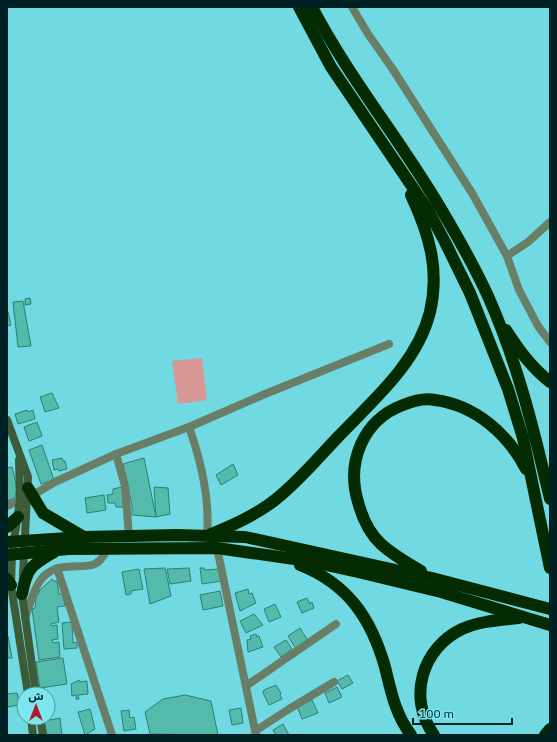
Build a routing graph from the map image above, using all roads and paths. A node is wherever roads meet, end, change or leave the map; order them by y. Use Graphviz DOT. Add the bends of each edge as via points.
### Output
graph roads {
  1 [pos="299,7"];
  2 [pos="312,7"];
  3 [pos="352,7"];
  4 [pos="396,166"];
  5 [pos="550,222"];
  6 [pos="507,256"];
  7 [pos="495,313"];
  8 [pos="550,342"];
  9 [pos="389,344"];
  10 [pos="550,382"];
  11 [pos="7,420"];
  12 [pos="189,427"];
  13 [pos="18,453"];
  14 [pos="116,454"];
  15 [pos="532,482"];
  16 [pos="30,491"];
  17 [pos="550,499"];
  18 [pos="20,500"];
  19 [pos="7,506"];
  20 [pos="18,517"];
  21 [pos="7,527"];
  22 [pos="207,535"];
  23 [pos="129,536"];
  24 [pos="83,537"];
  25 [pos="15,541"];
  26 [pos="108,548"];
  27 [pos="217,548"];
  28 [pos="56,550"];
  29 [pos="14,554"];
  30 [pos="278,556"];
  31 [pos="57,568"];
  32 [pos="550,568"];
  33 [pos="432,578"];
  34 [pos="9,582"];
  35 [pos="22,594"];
  36 [pos="550,609"];
  37 [pos="526,618"];
  38 [pos="25,619"];
  39 [pos="336,624"];
  40 [pos="550,625"];
  41 [pos="334,682"];
  42 [pos="27,686"];
  43 [pos="35,686"];
  44 [pos="246,686"];
  45 [pos="550,729"];
  46 [pos="256,733"];
  47 [pos="112,735"];
  48 [pos="411,735"];
  49 [pos="434,735"];
  50 [pos="546,735"];
  1 -- 4 [label="highway" via="331,67"];
  2 -- 7 [label="highway" via="344,62 443,212"];
  3 -- 6 [label="street" via="472,193"];
  4 -- 15 [label="highway" via="437,226 478,313 511,397"];
  4 -- 22 [label="highway" via="424,224 433,259 430,312 415,348 392,380 286,491 249,516"];
  5 -- 6 [label="street" via="528,242"];
  6 -- 8 [label="street" via="519,290 538,326"];
  7 -- 10 [label="highway" via="526,360"];
  7 -- 17 [label="highway" via="528,410"];
  9 -- 12 [label="street"];
  11 -- 13 [label="main road"];
  12 -- 14 [label="street"];
  12 -- 22 [label="street" via="199,459 208,508"];
  13 -- 16 [label="main road" via="25,467"];
  13 -- 18 [label="main road"];
  14 -- 16 [label="street"];
  14 -- 23 [label="street" via="125,486"];
  15 -- 32 [label="highway"];
  15 -- 33 [label="highway" via="519,455 507,440 485,420 459,406 434,400 416,401 395,408 377,420 364,438 355,458 353,476 359,507 380,543"];
  16 -- 24 [label="highway" via="46,516"];
  16 -- 25 [label="main road"];
  18 -- 19 [label="street"];
  18 -- 20 [label="main road"];
  20 -- 21 [label="highway"];
  20 -- 25 [label="main road"];
  22 -- 23 [label="highway"];
  22 -- 33 [label="highway" via="245,537"];
  23 -- 24 [label="highway"];
  24 -- 25 [label="highway"];
  25 -- 29 [label="main road"];
  26 -- 27 [label="highway"];
  26 -- 28 [label="highway"];
  26 -- 31 [label="street" via="94,565"];
  27 -- 30 [label="highway"];
  27 -- 44 [label="street"];
  28 -- 29 [label="highway"];
  28 -- 35 [label="highway" via="31,566"];
  29 -- 34 [label="main road"];
  29 -- 35 [label="main road"];
  30 -- 37 [label="highway" via="441,592"];
  30 -- 48 [label="highway" via="331,580 364,616 379,648 398,715"];
  31 -- 38 [label="street" via="40,581"];
  31 -- 47 [label="street"];
  33 -- 36 [label="highway"];
  34 -- 42 [label="main road"];
  35 -- 38 [label="main road"];
  37 -- 40 [label="highway"];
  37 -- 49 [label="highway" via="470,626 454,633 435,650 423,672 420,695 424,718"];
  38 -- 43 [label="main road"];
  39 -- 44 [label="street"];
  41 -- 46 [label="street" via="289,709"];
  44 -- 46 [label="street"];
  45 -- 50 [label="highway"];
}
